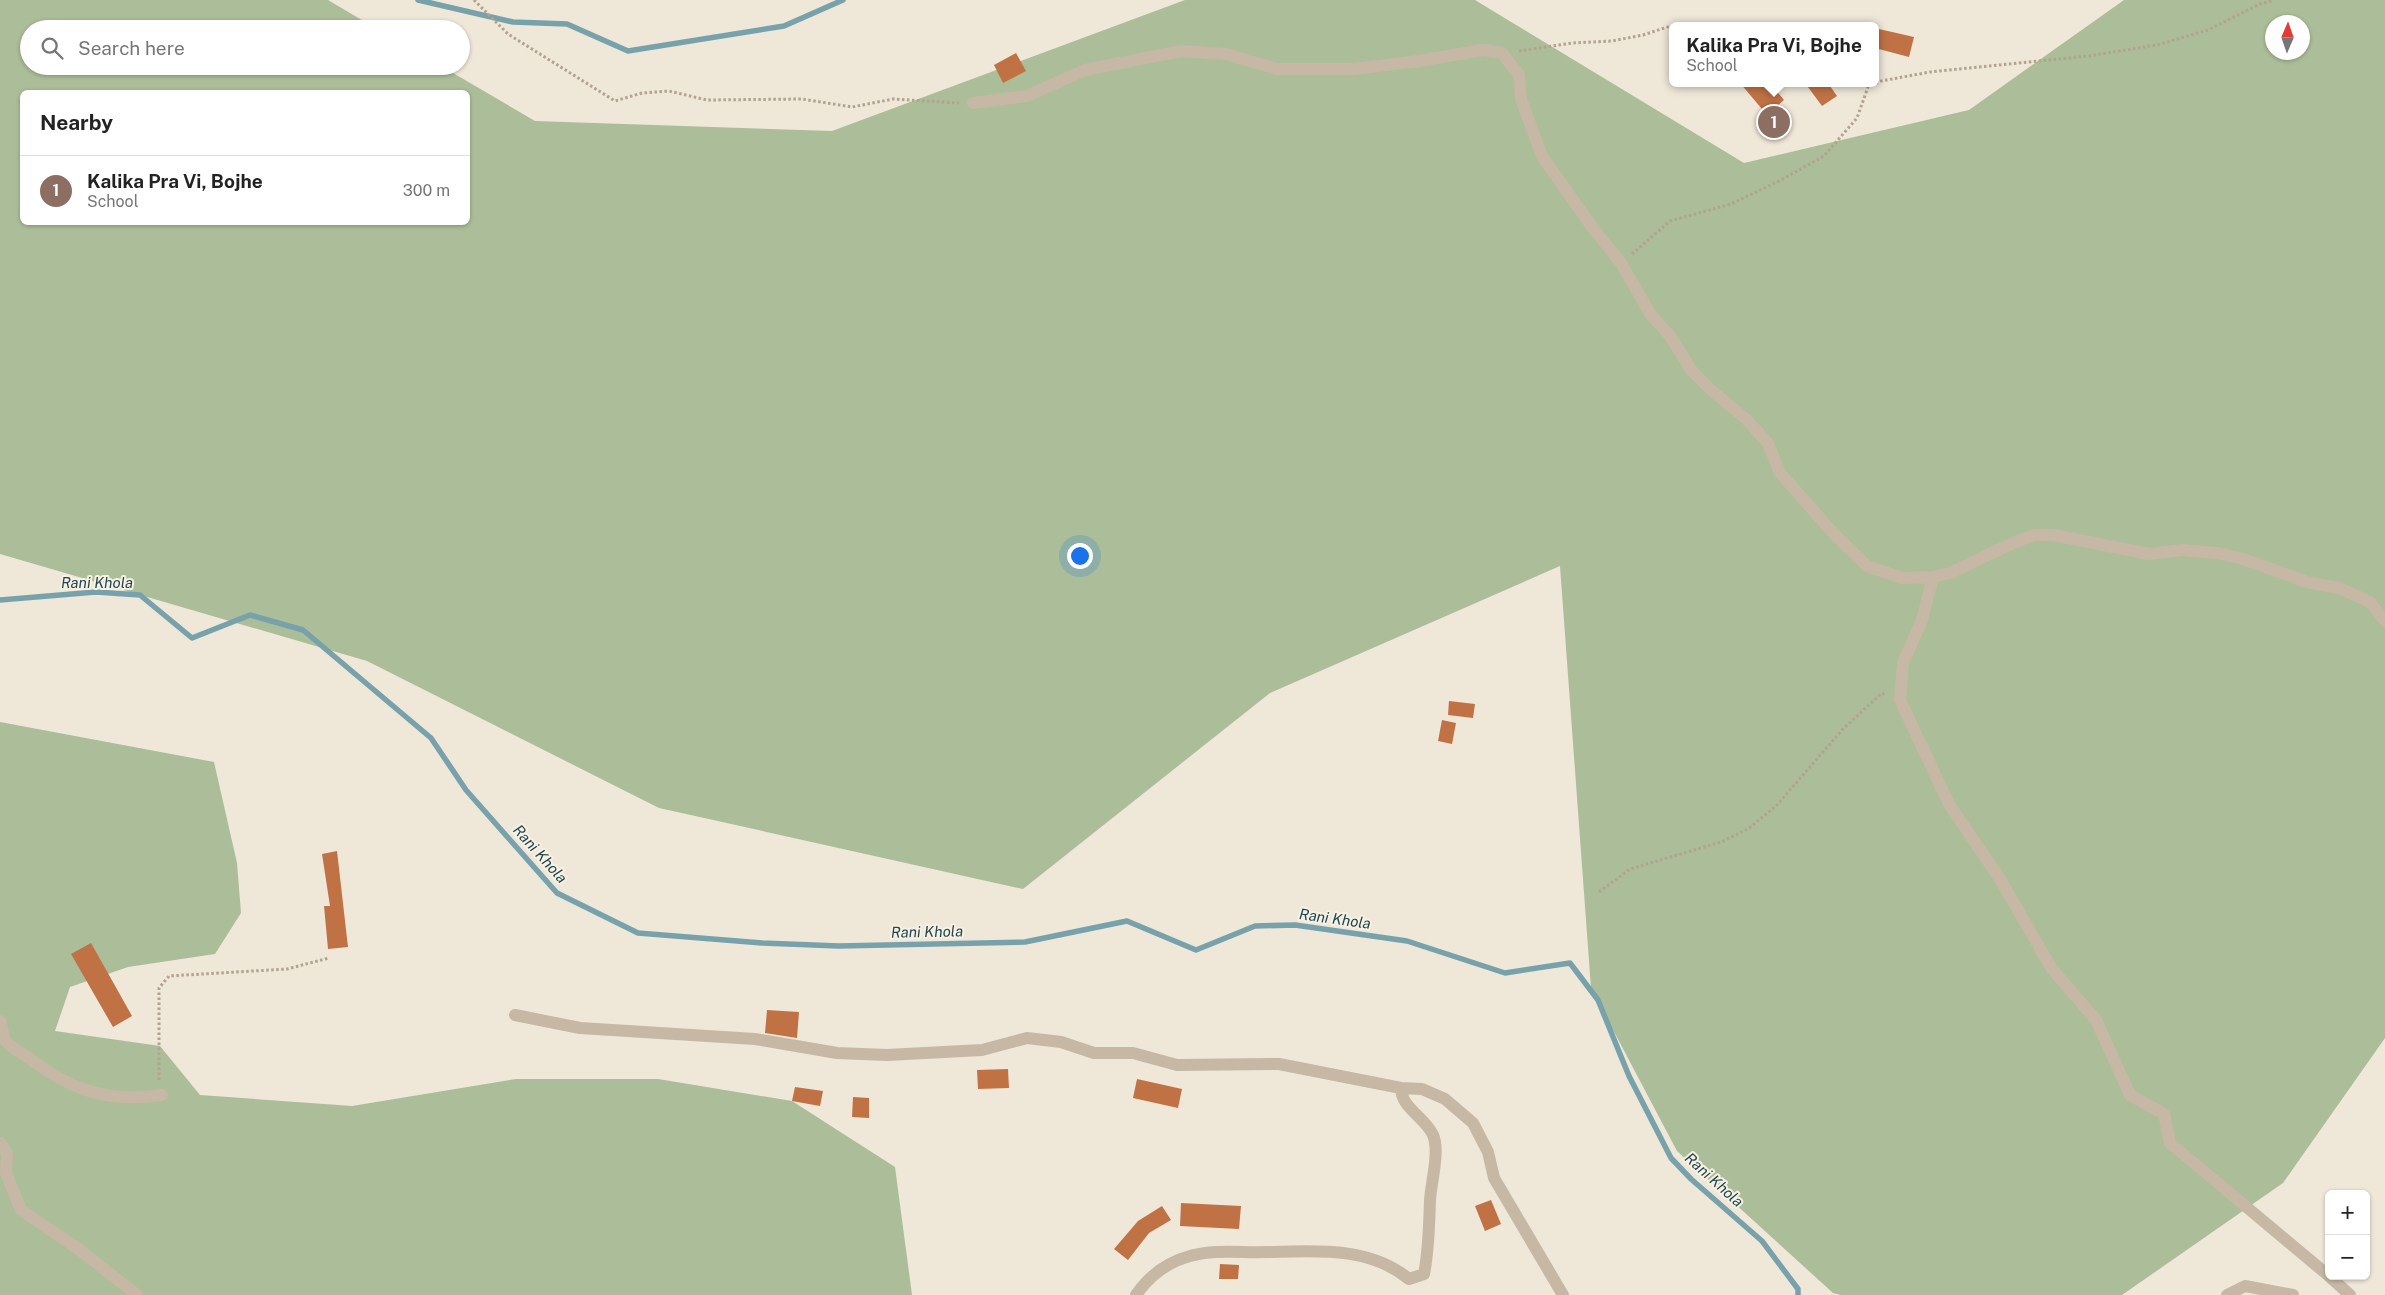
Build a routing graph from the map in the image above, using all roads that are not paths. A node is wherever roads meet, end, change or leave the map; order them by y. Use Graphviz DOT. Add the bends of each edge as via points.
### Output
graph roads {
  1 [pos="973,103"];
  2 [pos="1933,577"];
  3 [pos="2385,621"];
  4 [pos="515,1015"];
  5 [pos="0,1021"];
  6 [pos="1401,1088"];
  7 [pos="162,1095"];
  8 [pos="0,1143"];
  9 [pos="2325,1273"];
  10 [pos="2333,1280"];
  11 [pos="137,1295"];
  12 [pos="1136,1295"];
  13 [pos="1563,1295"];
  14 [pos="2227,1295"];
  15 [pos="2293,1295"];
  16 [pos="2350,1295"];
  1 -- 2 [label="street" via="1027,96 1085,70 1181,50 1226,54 1277,69 1354,69 1483,50 1502,54 1519,75 1521,99 1542,156 1621,263 1651,315 1670,336 1692,371 1768,442 1780,473 1836,536 1868,566 1902,578"];
  2 -- 3 [label="street" via="1950,573 2034,535 2053,535 2149,554 2182,550 2243,559 2307,582 2339,588 2370,602"];
  2 -- 9 [label="street" via="1922,620 1903,663 1900,700 1949,804 2000,879 2052,969 2096,1020 2130,1095 2164,1114 2170,1143"];
  4 -- 6 [label="street" via="580,1028 755,1039 837,1053 887,1055 982,1050 1027,1038 1061,1042 1094,1053 1133,1053 1177,1065 1279,1064"];
  5 -- 7 [label="street" via="6,1042 45,1070 84,1091 134,1097"];
  6 -- 12 [label="street" via="1401,1098 1433,1136 1435,1160 1424,1274 1409,1279 1400,1271 1361,1255 1313,1250 1220,1252 1190,1256 1164,1266 1142,1285"];
  6 -- 13 [label="street" via="1422,1089 1445,1099 1472,1123 1488,1152 1494,1178"];
  8 -- 11 [label="street" via="7,1153 6,1173 22,1210"];
  10 -- 16 [label="street"];
  14 -- 15 [label="street" via="2245,1286"];
}
